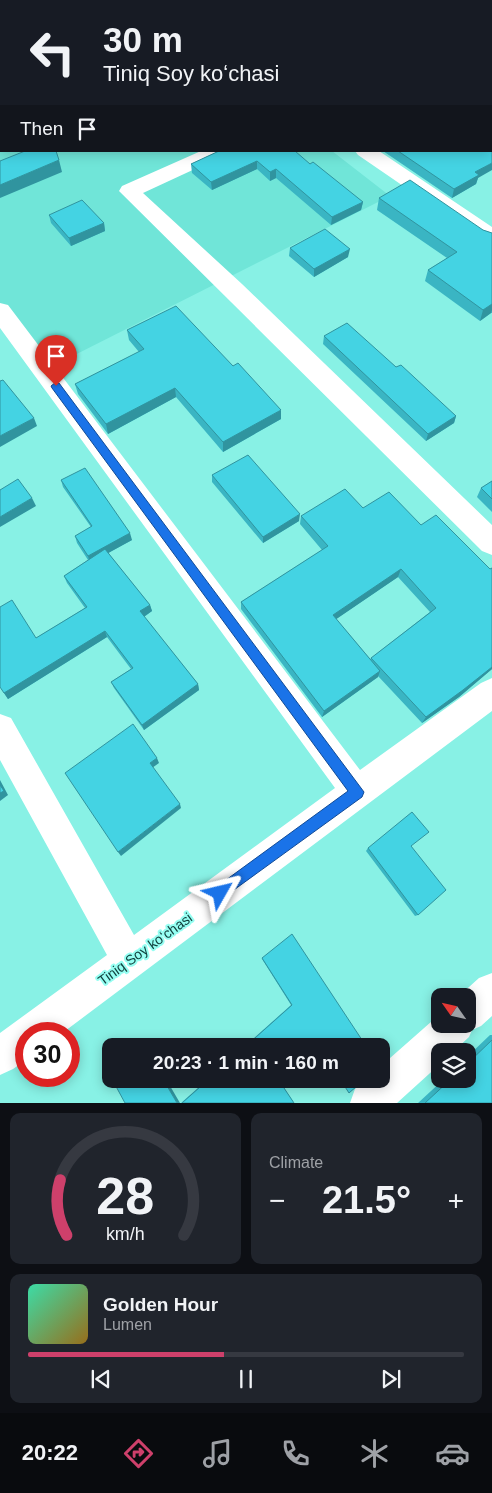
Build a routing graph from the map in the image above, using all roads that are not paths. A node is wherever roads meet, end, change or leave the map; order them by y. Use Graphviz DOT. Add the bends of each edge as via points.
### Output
graph roads {
  1 [pos="216,152"];
  2 [pos="366,152"];
  3 [pos="492,237"];
  4 [pos="0,311"];
  5 [pos="492,543"];
  6 [pos="492,693"];
  7 [pos="0,729"];
  8 [pos="357,792"];
  9 [pos="129,960"];
  10 [pos="492,991"];
  11 [pos="476,1006"];
  12 [pos="46,1022"];
  13 [pos="446,1033"];
  14 [pos="15,1044"];
  15 [pos="0,1056"];
  16 [pos="369,1103"];
  1 -- 5 [label="street" via="129,191"];
  2 -- 3 [label="street"];
  4 -- 8 [label="street"];
  6 -- 8 [label="street, Tiniq Soy koʻchasi"];
  7 -- 9 [label="street"];
  8 -- 9 [label="street, Tiniq Soy koʻchasi"];
  9 -- 12 [label="street, Tiniq Soy koʻchasi"];
  10 -- 11 [label="street"];
  13 -- 16 [label="street"];
  14 -- 15 [label="street"];
}
